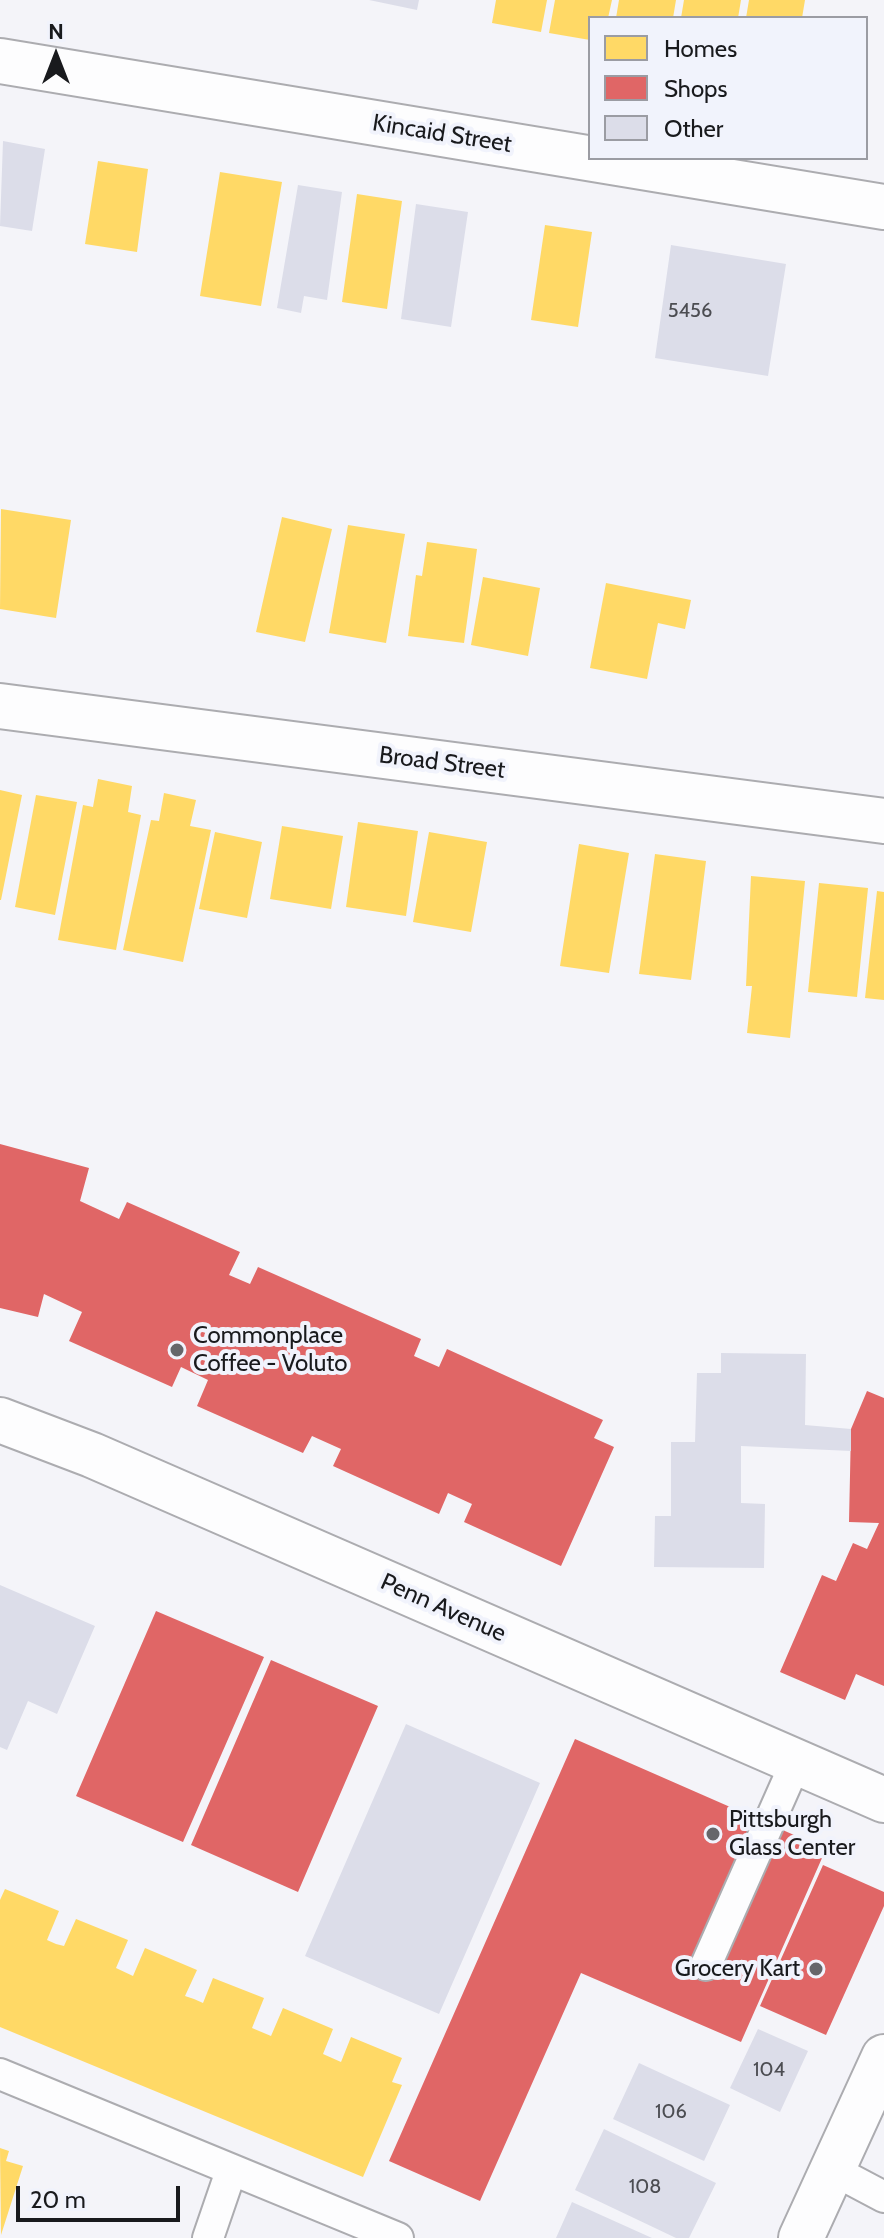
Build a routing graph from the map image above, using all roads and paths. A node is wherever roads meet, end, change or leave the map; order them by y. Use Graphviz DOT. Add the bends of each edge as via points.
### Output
graph roads {
  1 [pos="0,61"];
  2 [pos="588,158"];
  3 [pos="599,160"];
  4 [pos="884,207"];
  5 [pos="0,706"];
  6 [pos="884,821"];
  7 [pos="0,1420"];
  8 [pos="796,1762"];
  9 [pos="884,1800"];
  10 [pos="706,1965"];
  11 [pos="884,2057"];
  12 [pos="0,2074"];
  13 [pos="833,2170"];
  14 [pos="231,2171"];
  15 [pos="884,2197"];
  16 [pos="208,2238"];
  17 [pos="398,2238"];
  18 [pos="801,2238"];
  1 -- 2 [label="street, Kincaid Street"];
  3 -- 4 [label="street, Kincaid Street"];
  5 -- 6 [label="street, Broad Street"];
  7 -- 8 [label="street, Penn Avenue" via="92,1455"];
  8 -- 9 [label="street, Penn Avenue"];
  8 -- 10 [label="lane"];
  11 -- 13 [label="street"];
  12 -- 14 [label="lane"];
  13 -- 15 [label="lane"];
  13 -- 18 [label="street"];
  14 -- 16 [label="lane"];
  14 -- 17 [label="lane"];
}
